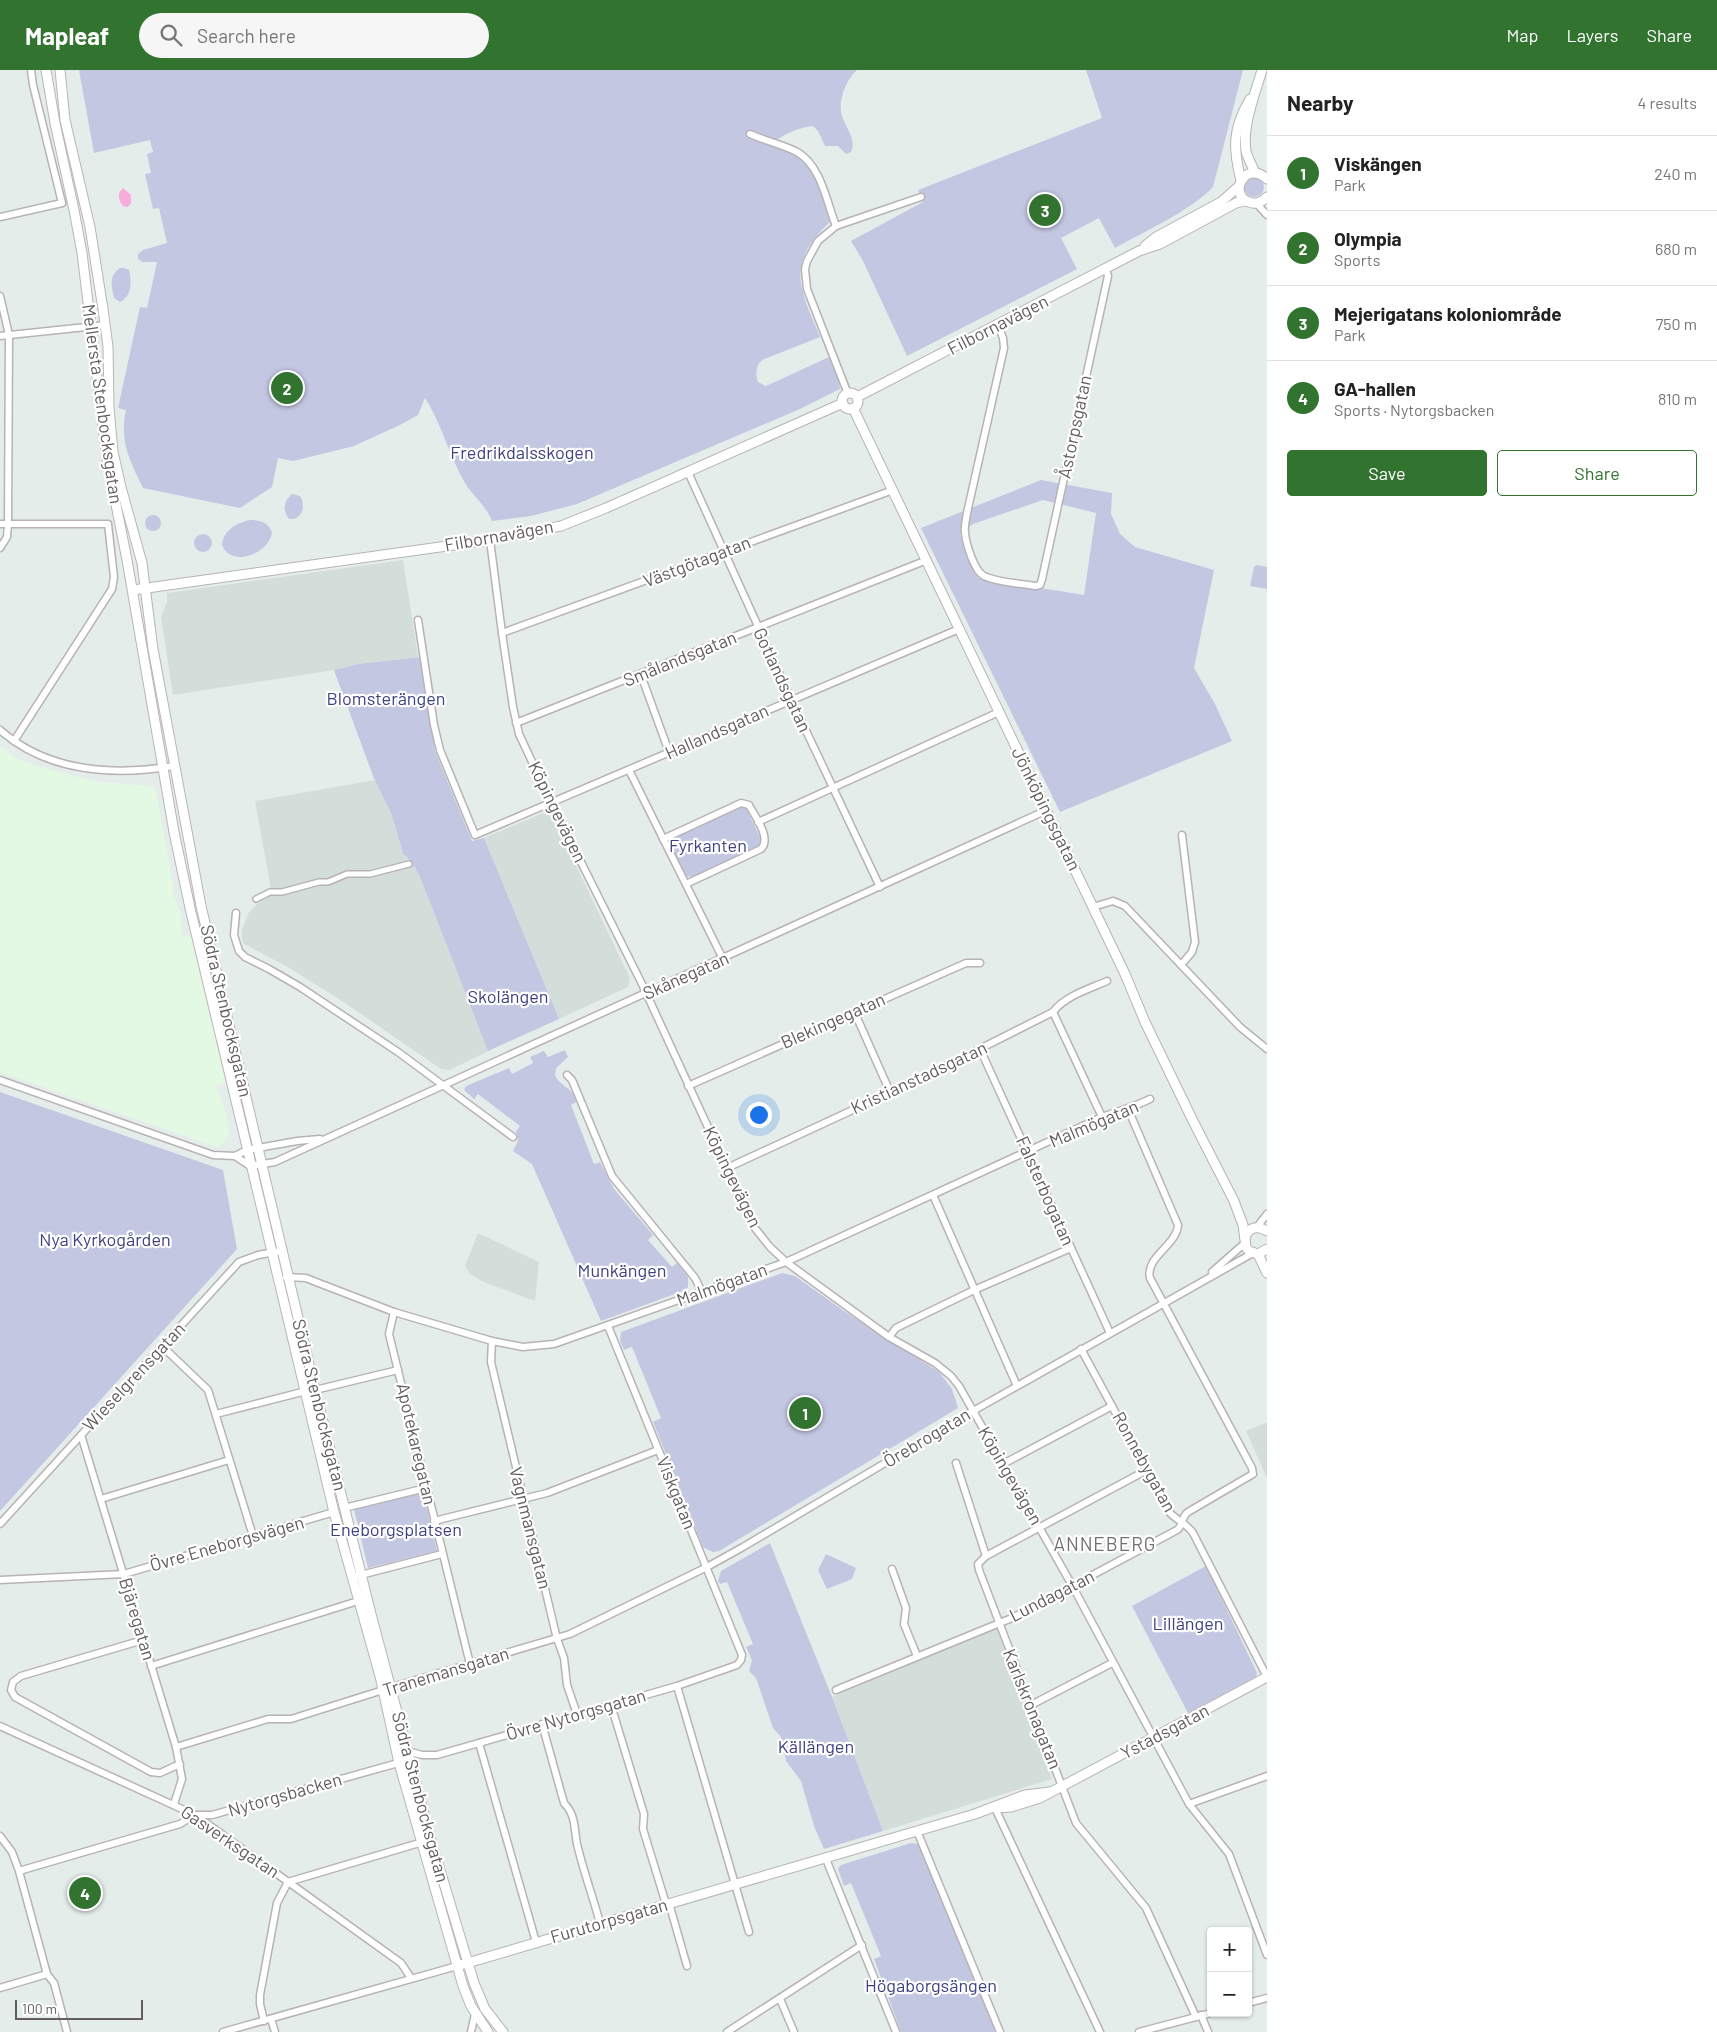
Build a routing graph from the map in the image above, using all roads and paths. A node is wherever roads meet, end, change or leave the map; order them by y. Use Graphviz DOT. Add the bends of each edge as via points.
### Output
graph roads {
  1 [pos="32,70"];
  2 [pos="46,70"];
  3 [pos="60,70"];
  4 [pos="1263,74"];
  5 [pos="1254,93"];
  6 [pos="750,134"];
  7 [pos="1263,175"];
  8 [pos="1240,184"];
  9 [pos="921,197"];
  10 [pos="1267,200"];
  11 [pos="1245,201"];
  12 [pos="62,203"];
  13 [pos="1257,204"];
  14 [pos="74,210"];
  15 [pos="1267,215"];
  16 [pos="0,217"];
  17 [pos="836,226"];
  18 [pos="1139,251"];
  19 [pos="1106,270"];
  20 [pos="0,296"];
  21 [pos="105,325"];
  22 [pos="998,325"];
  23 [pos="91,326"];
  24 [pos="9,335"];
  25 [pos="0,336"];
  26 [pos="852,395"];
  27 [pos="843,403"];
  28 [pos="853,408"];
  29 [pos="688,472"];
  30 [pos="893,490"];
  31 [pos="0,524"];
  32 [pos="8,524"];
  33 [pos="490,540"];
  34 [pos="0,548"];
  35 [pos="724,551"];
  36 [pos="927,560"];
  37 [pos="146,588"];
  38 [pos="132,590"];
  39 [pos="418,620"];
  40 [pos="758,627"];
  41 [pos="960,629"];
  42 [pos="502,633"];
  43 [pos="641,675"];
  44 [pos="791,699"];
  45 [pos="999,712"];
  46 [pos="516,723"];
  47 [pos="0,730"];
  48 [pos="14,741"];
  49 [pos="669,752"];
  50 [pos="174,766"];
  51 [pos="163,768"];
  52 [pos="629,770"];
  53 [pos="832,789"];
  54 [pos="551,802"];
  55 [pos="1047,810"];
  56 [pos="758,822"];
  57 [pos="1182,835"];
  58 [pos="663,839"];
  59 [pos="409,864"];
  60 [pos="686,884"];
  61 [pos="880,887"];
  62 [pos="256,899"];
  63 [pos="1093,907"];
  64 [pos="236,913"];
  65 [pos="723,959"];
  66 [pos="980,963"];
  67 [pos="1182,966"];
  68 [pos="1107,981"];
  69 [pos="647,993"];
  70 [pos="854,1011"];
  71 [pos="1053,1012"];
  72 [pos="980,1049"];
  73 [pos="1267,1049"];
  74 [pos="567,1074"];
  75 [pos="0,1080"];
  76 [pos="444,1085"];
  77 [pos="688,1086"];
  78 [pos="890,1092"];
  79 [pos="1150,1099"];
  80 [pos="1128,1109"];
  81 [pos="1102,1118"];
  82 [pos="513,1137"];
  83 [pos="324,1139"];
  84 [pos="257,1148"];
  85 [pos="247,1150"];
  86 [pos="1028,1152"];
  87 [pos="235,1156"];
  88 [pos="250,1166"];
  89 [pos="261,1166"];
  90 [pos="727,1168"];
  91 [pos="933,1195"];
  92 [pos="1238,1211"];
  93 [pos="1267,1214"];
  94 [pos="1255,1228"];
  95 [pos="1267,1232"];
  96 [pos="1244,1241"];
  97 [pos="1071,1248"];
  98 [pos="1267,1249"];
  99 [pos="281,1251"];
  100 [pos="271,1253"];
  101 [pos="1255,1253"];
  102 [pos="1267,1258"];
  103 [pos="786,1262"];
  104 [pos="1266,1272"];
  105 [pos="288,1277"];
  106 [pos="277,1278"];
  107 [pos="1202,1281"];
  108 [pos="974,1290"];
  109 [pos="702,1292"];
  110 [pos="1163,1305"];
  111 [pos="394,1312"];
  112 [pos="608,1326"];
  113 [pos="1110,1333"];
  114 [pos="889,1337"];
  115 [pos="492,1341"];
  116 [pos="162,1347"];
  117 [pos="1081,1349"];
  118 [pos="398,1370"];
  119 [pos="1017,1386"];
  120 [pos="310,1391"];
  121 [pos="1112,1406"];
  122 [pos="973,1411"];
  123 [pos="216,1414"];
  124 [pos="81,1435"];
  125 [pos="658,1450"];
  126 [pos="229,1460"];
  127 [pos="956,1463"];
  128 [pos="1003,1464"];
  129 [pos="1147,1470"];
  130 [pos="426,1488"];
  131 [pos="102,1499"];
  132 [pos="523,1500"];
  133 [pos="344,1508"];
  134 [pos="334,1512"];
  135 [pos="434,1521"];
  136 [pos="1181,1521"];
  137 [pos="0,1524"];
  138 [pos="1040,1528"];
  139 [pos="253,1536"];
  140 [pos="442,1554"];
  141 [pos="986,1556"];
  142 [pos="707,1567"];
  143 [pos="892,1569"];
  144 [pos="124,1574"];
  145 [pos="361,1575"];
  146 [pos="351,1577"];
  147 [pos="0,1580"];
  148 [pos="1073,1587"];
  149 [pos="358,1601"];
  150 [pos="998,1623"];
  151 [pos="557,1638"];
  152 [pos="143,1640"];
  153 [pos="917,1656"];
  154 [pos="741,1660"];
  155 [pos="1112,1663"];
  156 [pos="470,1664"];
  157 [pos="151,1666"];
  158 [pos="1267,1677"];
  159 [pos="676,1686"];
  160 [pos="387,1689"];
  161 [pos="836,1690"];
  162 [pos="611,1705"];
  163 [pos="1031,1705"];
  164 [pos="577,1714"];
  165 [pos="542,1724"];
  166 [pos="0,1726"];
  167 [pos="1153,1738"];
  168 [pos="479,1743"];
  169 [pos="176,1747"];
  170 [pos="408,1755"];
  171 [pos="398,1763"];
  172 [pos="180,1764"];
  173 [pos="1267,1776"];
  174 [pos="1064,1786"];
  175 [pos="174,1804"];
  176 [pos="1189,1804"];
  177 [pos="995,1808"];
  178 [pos="195,1815"];
  179 [pos="917,1831"];
  180 [pos="0,1836"];
  181 [pos="426,1841"];
  182 [pos="826,1859"];
  183 [pos="19,1871"];
  184 [pos="288,1882"];
  185 [pos="736,1884"];
  186 [pos="668,1904"];
  187 [pos="600,1923"];
  188 [pos="749,1932"];
  189 [pos="536,1942"];
  190 [pos="862,1945"];
  191 [pos="1267,1955"];
  192 [pos="467,1962"];
  193 [pos="457,1966"];
  194 [pos="687,1966"];
  195 [pos="47,1974"];
  196 [pos="412,1978"];
  197 [pos="0,1988"];
  198 [pos="1267,1998"];
  199 [pos="780,1999"];
  200 [pos="1252,2002"];
  201 [pos="475,2014"];
  202 [pos="1207,2014"];
  203 [pos="1198,2016"];
  204 [pos="271,2019"];
  205 [pos="264,2020"];
  206 [pos="67,2032"];
  207 [pos="223,2032"];
  208 [pos="275,2032"];
  209 [pos="471,2032"];
  210 [pos="488,2032"];
  211 [pos="503,2032"];
  212 [pos="727,2032"];
  213 [pos="794,2032"];
  214 [pos="896,2032"];
  215 [pos="1000,2032"];
  216 [pos="1100,2032"];
  217 [pos="1139,2032"];
  218 [pos="1208,2032"];
  1 -- 12 [label="street"];
  2 -- 14 [label="main road, Mellersta Stenbocksgatan"];
  3 -- 21 [label="main road, Mellersta Stenbocksgatan" via="66,120 90,227"];
  4 -- 5 [label="main road"];
  5 -- 7 [label="main road" via="1245,140 1248,158"];
  5 -- 8 [label="main road" via="1244,109 1235,139"];
  6 -- 17 [label="street" via="796,151 807,159"];
  7 -- 8 [label="main road, Filbornavägen" via="1247,175"];
  8 -- 11 [label="main road" via="1240,194"];
  8 -- 18 [label="main road, Filbornavägen" via="1221,202 1156,237"];
  9 -- 17 [label="street"];
  10 -- 13 [label="main road"];
  11 -- 13 [label="main road"];
  11 -- 18 [label="main road, Filbornavägen" via="1160,244"];
  12 -- 14 [label="street"];
  12 -- 16 [label="street"];
  13 -- 15 [label="street"];
  14 -- 23 [label="main road, Mellersta Stenbocksgatan"];
  17 -- 26 [label="street" via="814,247 805,266 805,278 813,309"];
  18 -- 19 [label="main road, Filbornavägen"];
  19 -- 22 [label="main road, Filbornavägen"];
  19 -- 22 [label="street, Åstorpsgatan" via="1108,276 1040,585 1034,586 996,579 977,571 965,525 1004,348"];
  20 -- 24 [label="street"];
  21 -- 23 [label="street"];
  21 -- 37 [label="main road, Mellersta Stenbocksgatan" via="113,452"];
  22 -- 26 [label="main road, Filbornavägen"];
  23 -- 24 [label="street"];
  23 -- 38 [label="main road, Mellersta Stenbocksgatan" via="107,459"];
  24 -- 25 [label="street"];
  24 -- 32 [label="street"];
  26 -- 27 [label="main road" via="843,397"];
  26 -- 28 [label="main road" via="857,403"];
  27 -- 28 [label="main road" via="847,408"];
  27 -- 29 [label="main road, Filbornavägen"];
  28 -- 30 [label="main road, Jönköpingsgatan"];
  29 -- 33 [label="main road, Filbornavägen" via="568,523"];
  29 -- 35 [label="street, Gotlandsgatan"];
  30 -- 35 [label="street, Västgötagatan"];
  30 -- 36 [label="main road, Jönköpingsgatan"];
  31 -- 32 [label="street"];
  32 -- 34 [label="street" via="7,537"];
  32 -- 48 [label="street" via="108,524 114,577 112,589"];
  33 -- 37 [label="main road, Filbornavägen"];
  33 -- 42 [label="street, Köpingevägen"];
  35 -- 40 [label="street, Gotlandsgatan"];
  35 -- 42 [label="street, Västgötagatan"];
  36 -- 40 [label="street, Smålandsgatan"];
  36 -- 41 [label="main road, Jönköpingsgatan"];
  37 -- 38 [label="main road, Filbornavägen"];
  37 -- 50 [label="main road, Mellersta Stenbocksgatan" via="153,649"];
  38 -- 51 [label="main road, Mellersta Stenbocksgatan"];
  39 -- 54 [label="street, Hallandsgatan" via="440,750 475,835"];
  40 -- 43 [label="street, Smålandsgatan"];
  40 -- 44 [label="street, Gotlandsgatan"];
  41 -- 44 [label="street, Hallandsgatan"];
  41 -- 45 [label="main road, Jönköpingsgatan"];
  42 -- 46 [label="street, Köpingevägen"];
  43 -- 46 [label="street, Smålandsgatan"];
  43 -- 49 [label="street"];
  44 -- 49 [label="street, Hallandsgatan"];
  44 -- 53 [label="street, Gotlandsgatan"];
  45 -- 53 [label="street"];
  45 -- 55 [label="main road, Jönköpingsgatan"];
  46 -- 54 [label="street, Köpingevägen"];
  47 -- 48 [label="street"];
  48 -- 51 [label="street" via="34,753 89,770"];
  49 -- 52 [label="street, Hallandsgatan"];
  50 -- 51 [label="street"];
  50 -- 84 [label="main road, Södra Stenbocksgatan" via="199,896"];
  51 -- 85 [label="main road, Södra Stenbocksgatan" via="184,883"];
  52 -- 54 [label="street, Hallandsgatan"];
  52 -- 58 [label="street"];
  53 -- 56 [label="street"];
  53 -- 61 [label="street, Gotlandsgatan"];
  54 -- 69 [label="street, Köpingevägen"];
  55 -- 61 [label="street, Skånegatan"];
  55 -- 63 [label="main road, Jönköpingsgatan"];
  56 -- 58 [label="street" via="749,805 741,803"];
  56 -- 60 [label="street" via="765,839 761,849"];
  57 -- 67 [label="street" via="1194,945"];
  58 -- 60 [label="street"];
  59 -- 62 [label="street" via="370,874 347,874 328,882 270,892"];
  60 -- 65 [label="street"];
  61 -- 65 [label="street, Skånegatan"];
  63 -- 67 [label="street" via="1110,901 1122,904"];
  63 -- 92 [label="main road, Jönköpingsgatan"];
  64 -- 76 [label="street" via="234,935 239,951 245,957 300,987"];
  65 -- 69 [label="street, Skånegatan"];
  66 -- 70 [label="street, Blekingegatan" via="966,963"];
  67 -- 73 [label="street" via="1240,1027"];
  68 -- 71 [label="street, Kristianstadsgatan" via="1058,1005"];
  69 -- 76 [label="street, Skånegatan"];
  69 -- 77 [label="street, Köpingevägen"];
  70 -- 77 [label="street, Blekingegatan"];
  70 -- 78 [label="street"];
  71 -- 72 [label="street, Kristianstadsgatan"];
  71 -- 81 [label="street"];
  72 -- 78 [label="street, Kristianstadsgatan"];
  72 -- 86 [label="street, Falsterbogatan"];
  74 -- 109 [label="street" via="615,1182 695,1278"];
  75 -- 87 [label="street" via="213,1155"];
  76 -- 82 [label="street"];
  76 -- 83 [label="street, Skånegatan"];
  77 -- 90 [label="street, Köpingevägen"];
  78 -- 90 [label="street, Kristianstadsgatan"];
  79 -- 80 [label="street, Malmögatan"];
  80 -- 81 [label="street, Malmögatan"];
  80 -- 110 [label="street" via="1178,1222 1177,1233 1149,1272"];
  81 -- 86 [label="street, Malmögatan"];
  83 -- 84 [label="street, Skånegatan"];
  83 -- 89 [label="street, Skånegatan"];
  84 -- 85 [label="street, Skånegatan"];
  84 -- 89 [label="main road, Södra Stenbocksgatan"];
  85 -- 87 [label="street, Skånegatan"];
  85 -- 88 [label="main road, Södra Stenbocksgatan"];
  86 -- 91 [label="street, Malmögatan"];
  86 -- 97 [label="street, Falsterbogatan"];
  87 -- 88 [label="street"];
  88 -- 89 [label="street, Skånegatan"];
  88 -- 100 [label="main road, Södra Stenbocksgatan"];
  89 -- 99 [label="main road, Södra Stenbocksgatan"];
  90 -- 103 [label="street, Köpingevägen" via="754,1227"];
  91 -- 103 [label="street, Malmögatan"];
  91 -- 108 [label="street"];
  92 -- 94 [label="main road, Jönköpingsgatan"];
  92 -- 96 [label="main road, Jönköpingsgatan"];
  93 -- 94 [label="street"];
  94 -- 95 [label="main road"];
  94 -- 96 [label="main road" via="1249,1230"];
  96 -- 101 [label="main road" via="1246,1247"];
  96 -- 107 [label="street, Örebrogatan"];
  97 -- 108 [label="street"];
  97 -- 113 [label="street, Falsterbogatan"];
  98 -- 101 [label="main road"];
  99 -- 100 [label="street, Wieselgrensgatan"];
  99 -- 105 [label="main road, Södra Stenbocksgatan"];
  100 -- 106 [label="main road, Södra Stenbocksgatan"];
  100 -- 116 [label="street, Wieselgrensgatan" via="239,1262"];
  101 -- 104 [label="main road"];
  101 -- 107 [label="street, Örebrogatan"];
  102 -- 104 [label="main road"];
  103 -- 109 [label="street, Malmögatan"];
  103 -- 114 [label="street, Köpingevägen"];
  105 -- 106 [label="street, Malmögatan"];
  105 -- 111 [label="street, Malmögatan" via="316,1282"];
  105 -- 120 [label="main road, Södra Stenbocksgatan"];
  106 -- 120 [label="main road, Södra Stenbocksgatan"];
  107 -- 110 [label="street, Örebrogatan"];
  108 -- 114 [label="street" via="896,1328"];
  108 -- 119 [label="street"];
  109 -- 112 [label="street, Malmögatan"];
  110 -- 113 [label="street, Örebrogatan"];
  110 -- 136 [label="street, Lundagatan" via="1253,1470 1252,1476 1188,1512"];
  111 -- 115 [label="street, Malmögatan"];
  111 -- 118 [label="street, Apotekaregatan" via="389,1334"];
  112 -- 115 [label="street, Malmögatan" via="539,1347"];
  112 -- 125 [label="street, Viskgatan"];
  113 -- 117 [label="street, Örebrogatan"];
  114 -- 122 [label="street, Köpingevägen" via="951,1376"];
  115 -- 132 [label="street, Vagnmansgatan" via="490,1362"];
  116 -- 123 [label="street" via="206,1388"];
  116 -- 124 [label="street, Wieselgrensgatan"];
  117 -- 119 [label="street, Örebrogatan"];
  117 -- 121 [label="street, Ronnebygatan"];
  118 -- 120 [label="street"];
  118 -- 130 [label="street, Apotekaregatan"];
  119 -- 122 [label="street, Örebrogatan"];
  120 -- 123 [label="street"];
  120 -- 133 [label="main road, Södra Stenbocksgatan"];
  120 -- 134 [label="main road, Södra Stenbocksgatan"];
  121 -- 128 [label="street"];
  121 -- 129 [label="street, Ronnebygatan"];
  122 -- 128 [label="street, Köpingevägen"];
  122 -- 142 [label="street, Örebrogatan"];
  123 -- 126 [label="street"];
  124 -- 131 [label="street, Bjäregatan"];
  124 -- 137 [label="street, Wieselgrensgatan"];
  125 -- 132 [label="street"];
  125 -- 142 [label="street, Viskgatan"];
  126 -- 131 [label="street"];
  126 -- 139 [label="street"];
  127 -- 141 [label="street, Karlskronagatan"];
  128 -- 138 [label="street, Köpingevägen"];
  129 -- 136 [label="street, Ronnebygatan" via="1170,1513"];
  129 -- 138 [label="street"];
  130 -- 133 [label="street"];
  130 -- 135 [label="street, Apotekaregatan"];
  131 -- 144 [label="street, Bjäregatan"];
  132 -- 135 [label="street"];
  132 -- 151 [label="street, Vagnmansgatan"];
  133 -- 145 [label="main road, Södra Stenbocksgatan"];
  134 -- 139 [label="street, Övre Eneborgsvägen"];
  134 -- 146 [label="main road, Södra Stenbocksgatan"];
  135 -- 140 [label="street, Apotekaregatan"];
  136 -- 148 [label="street, Lundagatan" via="1177,1530"];
  136 -- 158 [label="street, Ronnebygatan" via="1193,1533"];
  138 -- 141 [label="street"];
  138 -- 148 [label="street, Köpingevägen"];
  139 -- 144 [label="street, Övre Eneborgsvägen"];
  140 -- 145 [label="street"];
  140 -- 156 [label="street, Apotekaregatan"];
  141 -- 150 [label="street, Karlskronagatan" via="978,1564 979,1570"];
  142 -- 151 [label="street, Tranemansgatan"];
  142 -- 154 [label="street, Viskgatan" via="742,1655"];
  143 -- 153 [label="street" via="906,1608 904,1624"];
  144 -- 147 [label="street, Övre Eneborgsvägen"];
  144 -- 152 [label="street, Bjäregatan"];
  145 -- 146 [label="street"];
  145 -- 160 [label="main road, Södra Stenbocksgatan"];
  146 -- 149 [label="main road, Södra Stenbocksgatan"];
  148 -- 150 [label="street, Lundagatan"];
  148 -- 155 [label="street, Köpingevägen"];
  149 -- 157 [label="street"];
  149 -- 160 [label="main road, Södra Stenbocksgatan"];
  150 -- 153 [label="street, Lundagatan"];
  150 -- 163 [label="street, Karlskronagatan"];
  151 -- 156 [label="street, Tranemansgatan"];
  151 -- 164 [label="street, Vagnmansgatan"];
  152 -- 157 [label="street, Bjäregatan"];
  152 -- 172 [label="street" via="21,1676 11,1685 12,1692 15,1697 156,1774"];
  153 -- 161 [label="street, Lundagatan"];
  154 -- 159 [label="street, Övre Nytorgsgatan" via="737,1665"];
  155 -- 163 [label="street"];
  155 -- 167 [label="street, Köpingevägen"];
  156 -- 160 [label="street, Tranemansgatan"];
  157 -- 169 [label="street, Bjäregatan"];
  158 -- 167 [label="main road, Ystadsgatan"];
  159 -- 162 [label="street, Övre Nytorgsgatan"];
  159 -- 185 [label="street"];
  160 -- 169 [label="street, Tranemansgatan" via="288,1720 268,1719"];
  160 -- 170 [label="main road, Södra Stenbocksgatan"];
  160 -- 171 [label="main road, Södra Stenbocksgatan"];
  162 -- 164 [label="street, Övre Nytorgsgatan"];
  162 -- 186 [label="street" via="644,1814 643,1829"];
  163 -- 174 [label="street, Karlskronagatan"];
  164 -- 165 [label="street, Övre Nytorgsgatan"];
  165 -- 168 [label="street, Övre Nytorgsgatan"];
  165 -- 187 [label="street" via="564,1803 570,1809 576,1827 576,1842"];
  166 -- 175 [label="street, Gasverksgatan"];
  167 -- 174 [label="main road, Ystadsgatan"];
  167 -- 176 [label="street, Köpingevägen"];
  168 -- 170 [label="street, Övre Nytorgsgatan" via="437,1755"];
  168 -- 189 [label="street"];
  169 -- 172 [label="street, Bjäregatan"];
  170 -- 171 [label="street, Nytorgsbacken"];
  170 -- 181 [label="main road, Södra Stenbocksgatan"];
  171 -- 178 [label="street, Nytorgsbacken" via="212,1815"];
  171 -- 181 [label="main road, Södra Stenbocksgatan"];
  172 -- 175 [label="street, Bjäregatan" via="182,1779"];
  173 -- 176 [label="street"];
  174 -- 177 [label="main road, Furutorpsgatan" via="1002,1802"];
  174 -- 203 [label="street, Karlskronagatan" via="1076,1823 1084,1835 1146,1908"];
  175 -- 178 [label="street, Gasverksgatan"];
  176 -- 191 [label="street, Köpingevägen" via="1232,1858"];
  177 -- 179 [label="main road, Furutorpsgatan"];
  177 -- 216 [label="street"];
  178 -- 183 [label="street, Nytorgsbacken" via="180,1824"];
  178 -- 184 [label="street, Gasverksgatan"];
  179 -- 182 [label="main road, Furutorpsgatan"];
  179 -- 215 [label="street"];
  180 -- 183 [label="street" via="12,1852"];
  181 -- 184 [label="street"];
  181 -- 192 [label="main road, Södra Stenbocksgatan"];
  181 -- 193 [label="main road, Södra Stenbocksgatan"];
  182 -- 185 [label="main road, Furutorpsgatan"];
  182 -- 190 [label="street"];
  183 -- 195 [label="street"];
  184 -- 196 [label="street, Gasverksgatan" via="402,1963"];
  184 -- 205 [label="street" via="278,1904 260,1995"];
  185 -- 186 [label="main road, Furutorpsgatan"];
  185 -- 188 [label="street"];
  186 -- 187 [label="main road, Furutorpsgatan"];
  186 -- 194 [label="street"];
  187 -- 189 [label="main road, Furutorpsgatan"];
  189 -- 192 [label="main road, Furutorpsgatan"];
  190 -- 199 [label="street"];
  190 -- 214 [label="street"];
  192 -- 193 [label="main road, Furutorpsgatan"];
  192 -- 211 [label="main road, Södra Stenbocksgatan" via="485,2009"];
  193 -- 196 [label="street, Furutorpsgatan"];
  193 -- 201 [label="main road, Södra Stenbocksgatan"];
  195 -- 197 [label="street"];
  195 -- 206 [label="street" via="54,1982"];
  196 -- 204 [label="street, Furutorpsgatan"];
  198 -- 200 [label="street"];
  199 -- 212 [label="street"];
  199 -- 213 [label="street"];
  201 -- 209 [label="street"];
  201 -- 210 [label="main road, Södra Stenbocksgatan"];
  202 -- 203 [label="street"];
  203 -- 217 [label="street"];
  203 -- 218 [label="street, Karlskronagatan"];
  204 -- 205 [label="street, Furutorpsgatan"];
  204 -- 208 [label="street"];
  205 -- 207 [label="street, Furutorpsgatan"];
}
